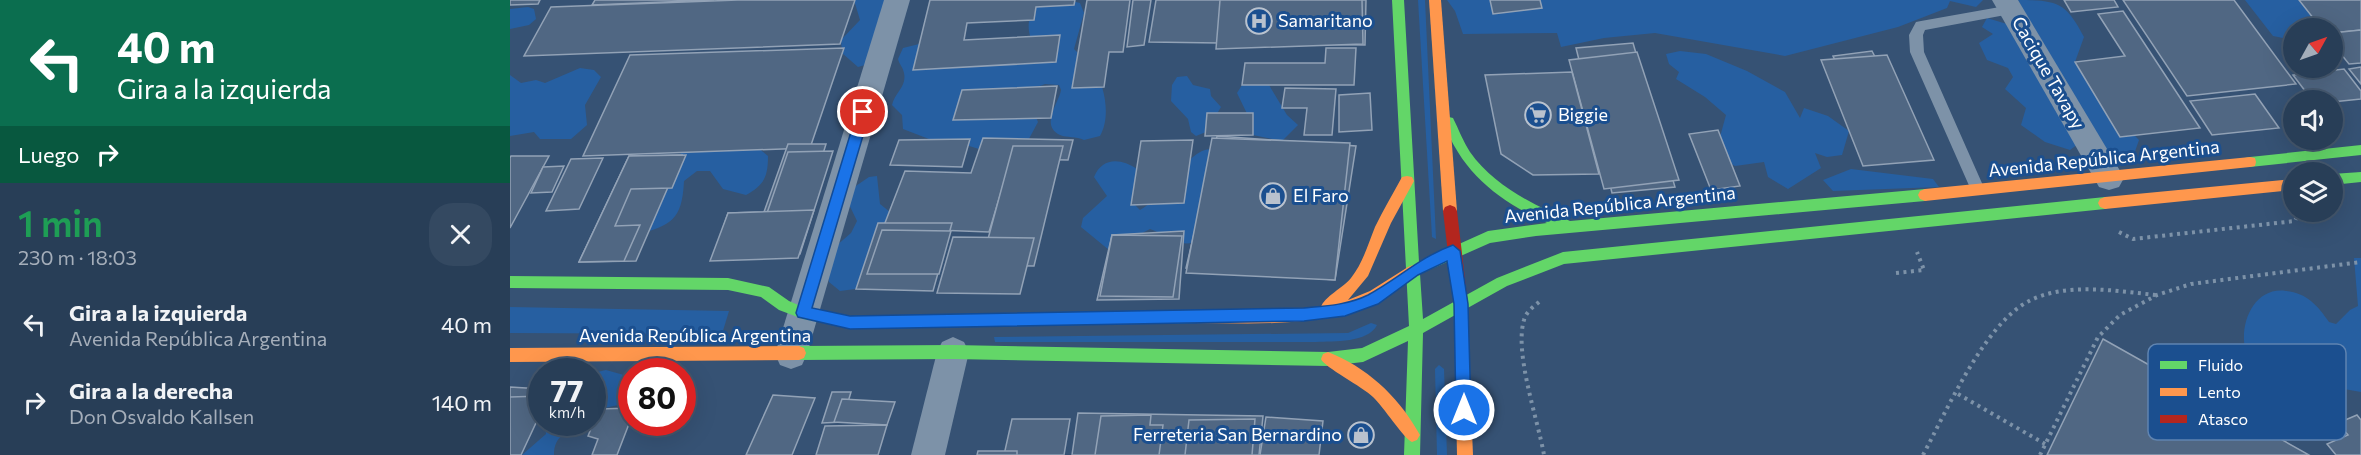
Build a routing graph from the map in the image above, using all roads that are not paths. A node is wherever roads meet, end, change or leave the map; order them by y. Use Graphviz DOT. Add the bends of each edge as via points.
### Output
graph roads {
  1 [pos="897,0"];
  2 [pos="1398,0"];
  3 [pos="1435,0"];
  4 [pos="2008,5"];
  5 [pos="1442,106"];
  6 [pos="2361,150"];
  7 [pos="2361,177"];
  8 [pos="2109,178"];
  9 [pos="2343,179"];
  10 [pos="1407,181"];
  11 [pos="2283,185"];
  12 [pos="1978,190"];
  13 [pos="1567,226"];
  14 [pos="1453,251"];
  15 [pos="1544,264"];
  16 [pos="1413,271"];
  17 [pos="510,282"];
  18 [pos="1497,301"];
  19 [pos="1461,304"];
  20 [pos="803,313"];
  21 [pos="1314,314"];
  22 [pos="1478,324"];
  23 [pos="1416,330"];
  24 [pos="954,352"];
  25 [pos="791,354"];
  26 [pos="510,355"];
  27 [pos="1329,359"];
  28 [pos="1463,367"];
  29 [pos="1412,435"];
  30 [pos="928,455"];
  31 [pos="1412,455"];
  32 [pos="1465,455"];
  1 -- 20 [label="street"];
  2 -- 10 [label="main road"];
  3 -- 5 [label="main road"];
  4 -- 8 [label="street, Cacique Tavapy"];
  4 -- 12 [label="lane" via="1921,26 1916,35 1917,52"];
  5 -- 13 [label="main road" via="1460,150 1478,171 1535,212"];
  5 -- 14 [label="main road"];
  6 -- 8 [label="main road, Avenida República Argentina"];
  7 -- 9 [label="main road"];
  8 -- 12 [label="main road, Avenida República Argentina"];
  10 -- 16 [label="main road"];
  10 -- 21 [label="main road" via="1361,280 1344,298"];
  11 -- 15 [label="main road, Avenida República Argentina" via="1563,258"];
  12 -- 13 [label="main road, Avenida República Argentina"];
  13 -- 14 [label="main road, Avenida República Argentina" via="1488,237"];
  14 -- 16 [label="main road, Avenida República Argentina"];
  14 -- 19 [label="main road"];
  15 -- 18 [label="main road"];
  15 -- 19 [label="main road, Avenida República Argentina"];
  16 -- 21 [label="main road, Avenida República Argentina" via="1373,300 1345,310"];
  16 -- 23 [label="main road"];
  17 -- 20 [label="main road, Avenida República Argentina" via="728,284 764,291 784,306"];
  19 -- 23 [label="main road, Avenida República Argentina"];
  19 -- 28 [label="main road"];
  20 -- 21 [label="main road, Avenida República Argentina" via="850,322"];
  20 -- 25 [label="street"];
  22 -- 28 [label="main road"];
  23 -- 27 [label="main road, Avenida República Argentina" via="1363,354"];
  23 -- 29 [label="main road"];
  24 -- 25 [label="main road, Avenida República Argentina"];
  24 -- 27 [label="main road, Avenida República Argentina"];
  24 -- 30 [label="street"];
  25 -- 26 [label="main road, Avenida República Argentina"];
  27 -- 29 [label="main road" via="1361,375 1388,396"];
  28 -- 32 [label="main road"];
  29 -- 31 [label="main road"];
}
